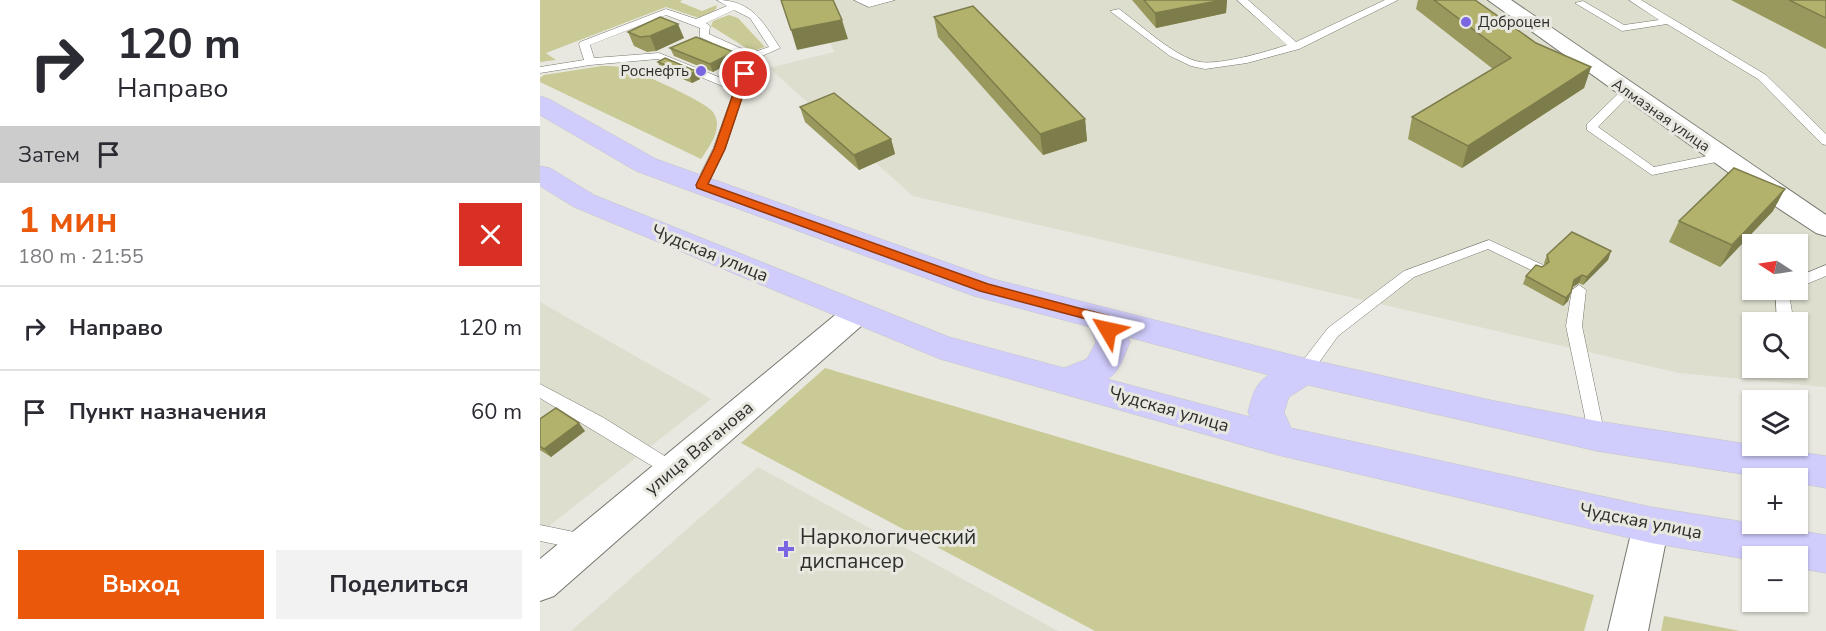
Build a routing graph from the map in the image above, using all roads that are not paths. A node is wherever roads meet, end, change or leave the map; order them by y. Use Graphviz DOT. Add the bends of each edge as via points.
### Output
graph roads {
  1 [pos="722,0"];
  2 [pos="859,0"];
  3 [pos="890,0"];
  4 [pos="1242,0"];
  5 [pos="1393,0"];
  6 [pos="1498,0"];
  7 [pos="1634,0"];
  8 [pos="1580,3"];
  9 [pos="735,6"];
  10 [pos="1115,11"];
  11 [pos="1670,21"];
  12 [pos="699,22"];
  13 [pos="677,47"];
  14 [pos="1295,47"];
  15 [pos="659,56"];
  16 [pos="750,57"];
  17 [pos="590,62"];
  18 [pos="540,70"];
  19 [pos="740,90"];
  20 [pos="1627,91"];
  21 [pos="540,104"];
  22 [pos="1826,141"];
  23 [pos="1722,157"];
  24 [pos="540,174"];
  25 [pos="701,185"];
  26 [pos="1826,227"];
  27 [pos="1538,268"];
  28 [pos="1826,270"];
  29 [pos="1808,278"];
  30 [pos="1579,290"];
  31 [pos="857,313"];
  32 [pos="1104,319"];
  33 [pos="1304,371"];
  34 [pos="1066,381"];
  35 [pos="540,390"];
  36 [pos="1597,436"];
  37 [pos="1278,440"];
  38 [pos="673,470"];
  39 [pos="1826,472"];
  40 [pos="1651,525"];
  41 [pos="540,533"];
  42 [pos="587,543"];
  43 [pos="1826,554"];
  44 [pos="540,583"];
  45 [pos="1628,631"];
  1 -- 9 [label="lane"];
  2 -- 3 [label="lane"];
  4 -- 14 [label="lane"];
  5 -- 14 [label="lane"];
  6 -- 20 [label="street, Алмазная улица"];
  7 -- 11 [label="lane"];
  8 -- 11 [label="lane" via="1622,28"];
  9 -- 12 [label="lane"];
  9 -- 16 [label="lane" via="754,16 775,48"];
  10 -- 14 [label="lane" via="1175,54 1198,65 1233,62"];
  11 -- 22 [label="lane" via="1762,77"];
  12 -- 16 [label="lane" via="705,26 699,37"];
  12 -- 17 [label="lane" via="666,12 584,44"];
  13 -- 15 [label="lane"];
  15 -- 17 [label="lane"];
  15 -- 19 [label="lane"];
  16 -- 19 [label="lane"];
  17 -- 18 [label="lane"];
  19 -- 25 [label="lane"];
  20 -- 23 [label="street, Алмазная улица"];
  20 -- 23 [label="lane" via="1591,127 1652,171"];
  21 -- 25 [label="highway" via="646,165"];
  23 -- 26 [label="street, Алмазная улица"];
  24 -- 31 [label="highway, Чудская улица" via="584,201"];
  25 -- 32 [label="highway" via="985,288"];
  27 -- 33 [label="lane" via="1490,244 1409,274 1333,332"];
  28 -- 29 [label="lane"];
  30 -- 36 [label="lane" via="1574,326"];
  31 -- 34 [label="highway, Чудская улица" via="940,347"];
  31 -- 38 [label="street, улица Ваганова"];
  32 -- 33 [label="highway"];
  32 -- 34 [label="highway" via="1113,342 1100,368"];
  33 -- 36 [label="highway"];
  33 -- 37 [label="highway" via="1273,389 1266,412"];
  34 -- 37 [label="highway, Чудская улица"];
  35 -- 38 [label="lane"];
  36 -- 39 [label="highway"];
  37 -- 40 [label="highway, Чудская улица"];
  38 -- 42 [label="street, улица Ваганова"];
  40 -- 43 [label="highway, Чудская улица"];
  40 -- 45 [label="street"];
  41 -- 42 [label="lane"];
  42 -- 44 [label="street, улица Ваганова"];
}
